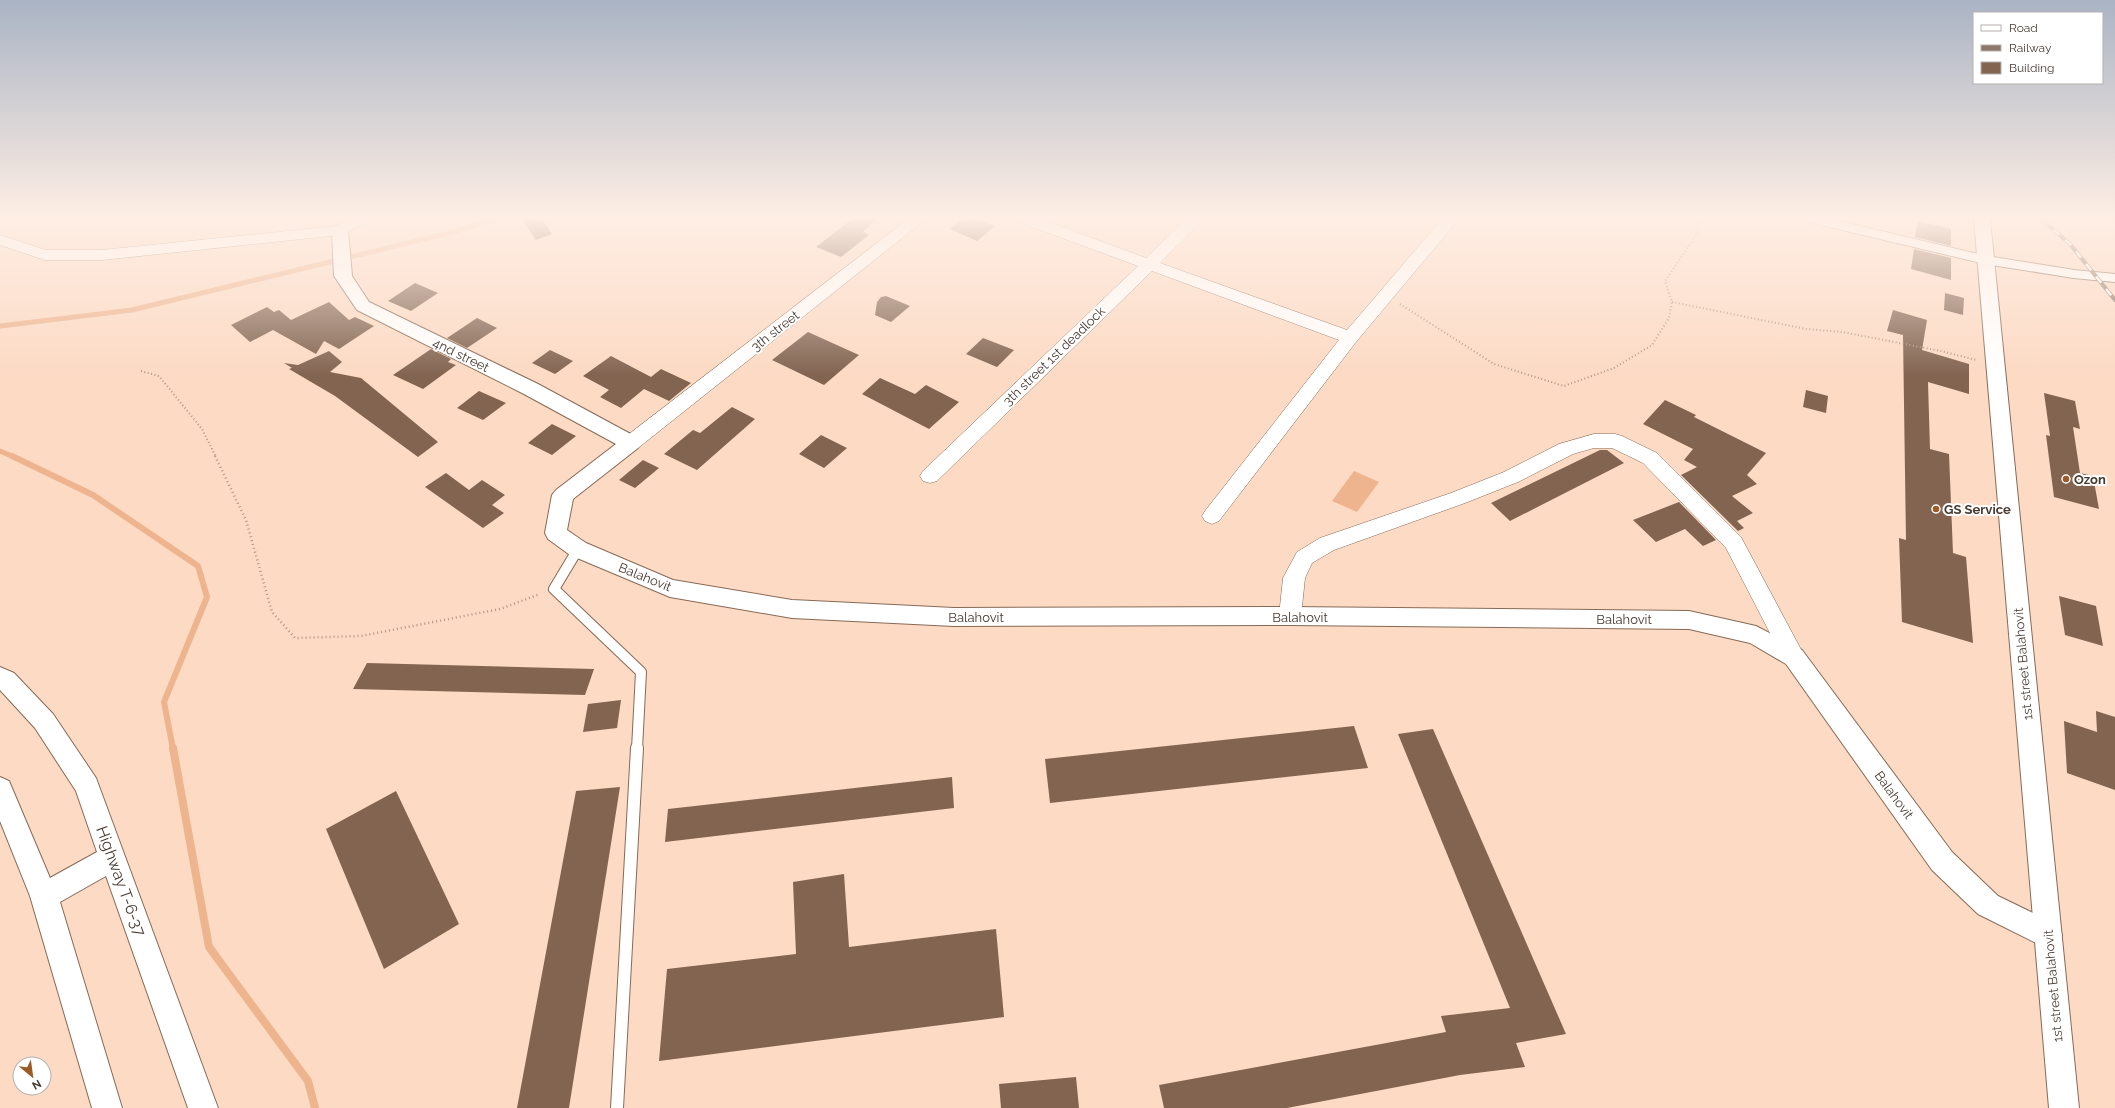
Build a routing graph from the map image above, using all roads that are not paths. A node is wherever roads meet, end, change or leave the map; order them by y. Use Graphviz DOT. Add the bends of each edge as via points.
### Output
graph roads {
  1 [pos="344,271"];
  2 [pos="852,271"];
  3 [pos="1143,271"];
  4 [pos="1162,271"];
  5 [pos="1407,271"];
  6 [pos="1987,271"];
  7 [pos="2053,271"];
  8 [pos="2115,278"];
  9 [pos="1350,338"];
  10 [pos="632,443"];
  11 [pos="930,476"];
  12 [pos="1212,516"];
  13 [pos="578,549"];
  14 [pos="1290,616"];
  15 [pos="1794,657"];
  16 [pos="0,677"];
  17 [pos="0,789"];
  18 [pos="10,826"];
  19 [pos="113,857"];
  20 [pos="44,896"];
  21 [pos="2048,935"];
  22 [pos="107,1108"];
  23 [pos="203,1108"];
  24 [pos="617,1108"];
  25 [pos="2064,1108"];
  1 -- 10 [label="street, 4nd street" via="344,276 363,306 531,389"];
  2 -- 10 [label="street, 3th street"];
  3 -- 11 [label="street, 3th street 1st deadlock"];
  4 -- 9 [label="street"];
  5 -- 9 [label="street"];
  6 -- 21 [label="street, 1st street Balahovit"];
  7 -- 8 [label="lane"];
  9 -- 12 [label="street"];
  10 -- 13 [label="street, Balahovit" via="564,495 556,533"];
  13 -- 14 [label="street, Balahovit" via="670,588 792,609 954,617"];
  13 -- 24 [label="lane" via="554,589 641,672"];
  14 -- 15 [label="street, Balahovit" via="1689,620 1756,636"];
  14 -- 15 [label="street" via="1294,578 1304,558 1327,544 1465,496 1511,477 1566,449 1594,440 1615,441 1650,458 1734,543"];
  15 -- 21 [label="street, Balahovit" via="1942,862 1988,905"];
  16 -- 19 [label="street, Highway T-6-37" via="6,680 44,721 87,786"];
  17 -- 18 [label="street"];
  18 -- 20 [label="street"];
  19 -- 20 [label="street"];
  19 -- 23 [label="street, Highway T-6-37"];
  20 -- 22 [label="street"];
  21 -- 25 [label="street, 1st street Balahovit"];
}
